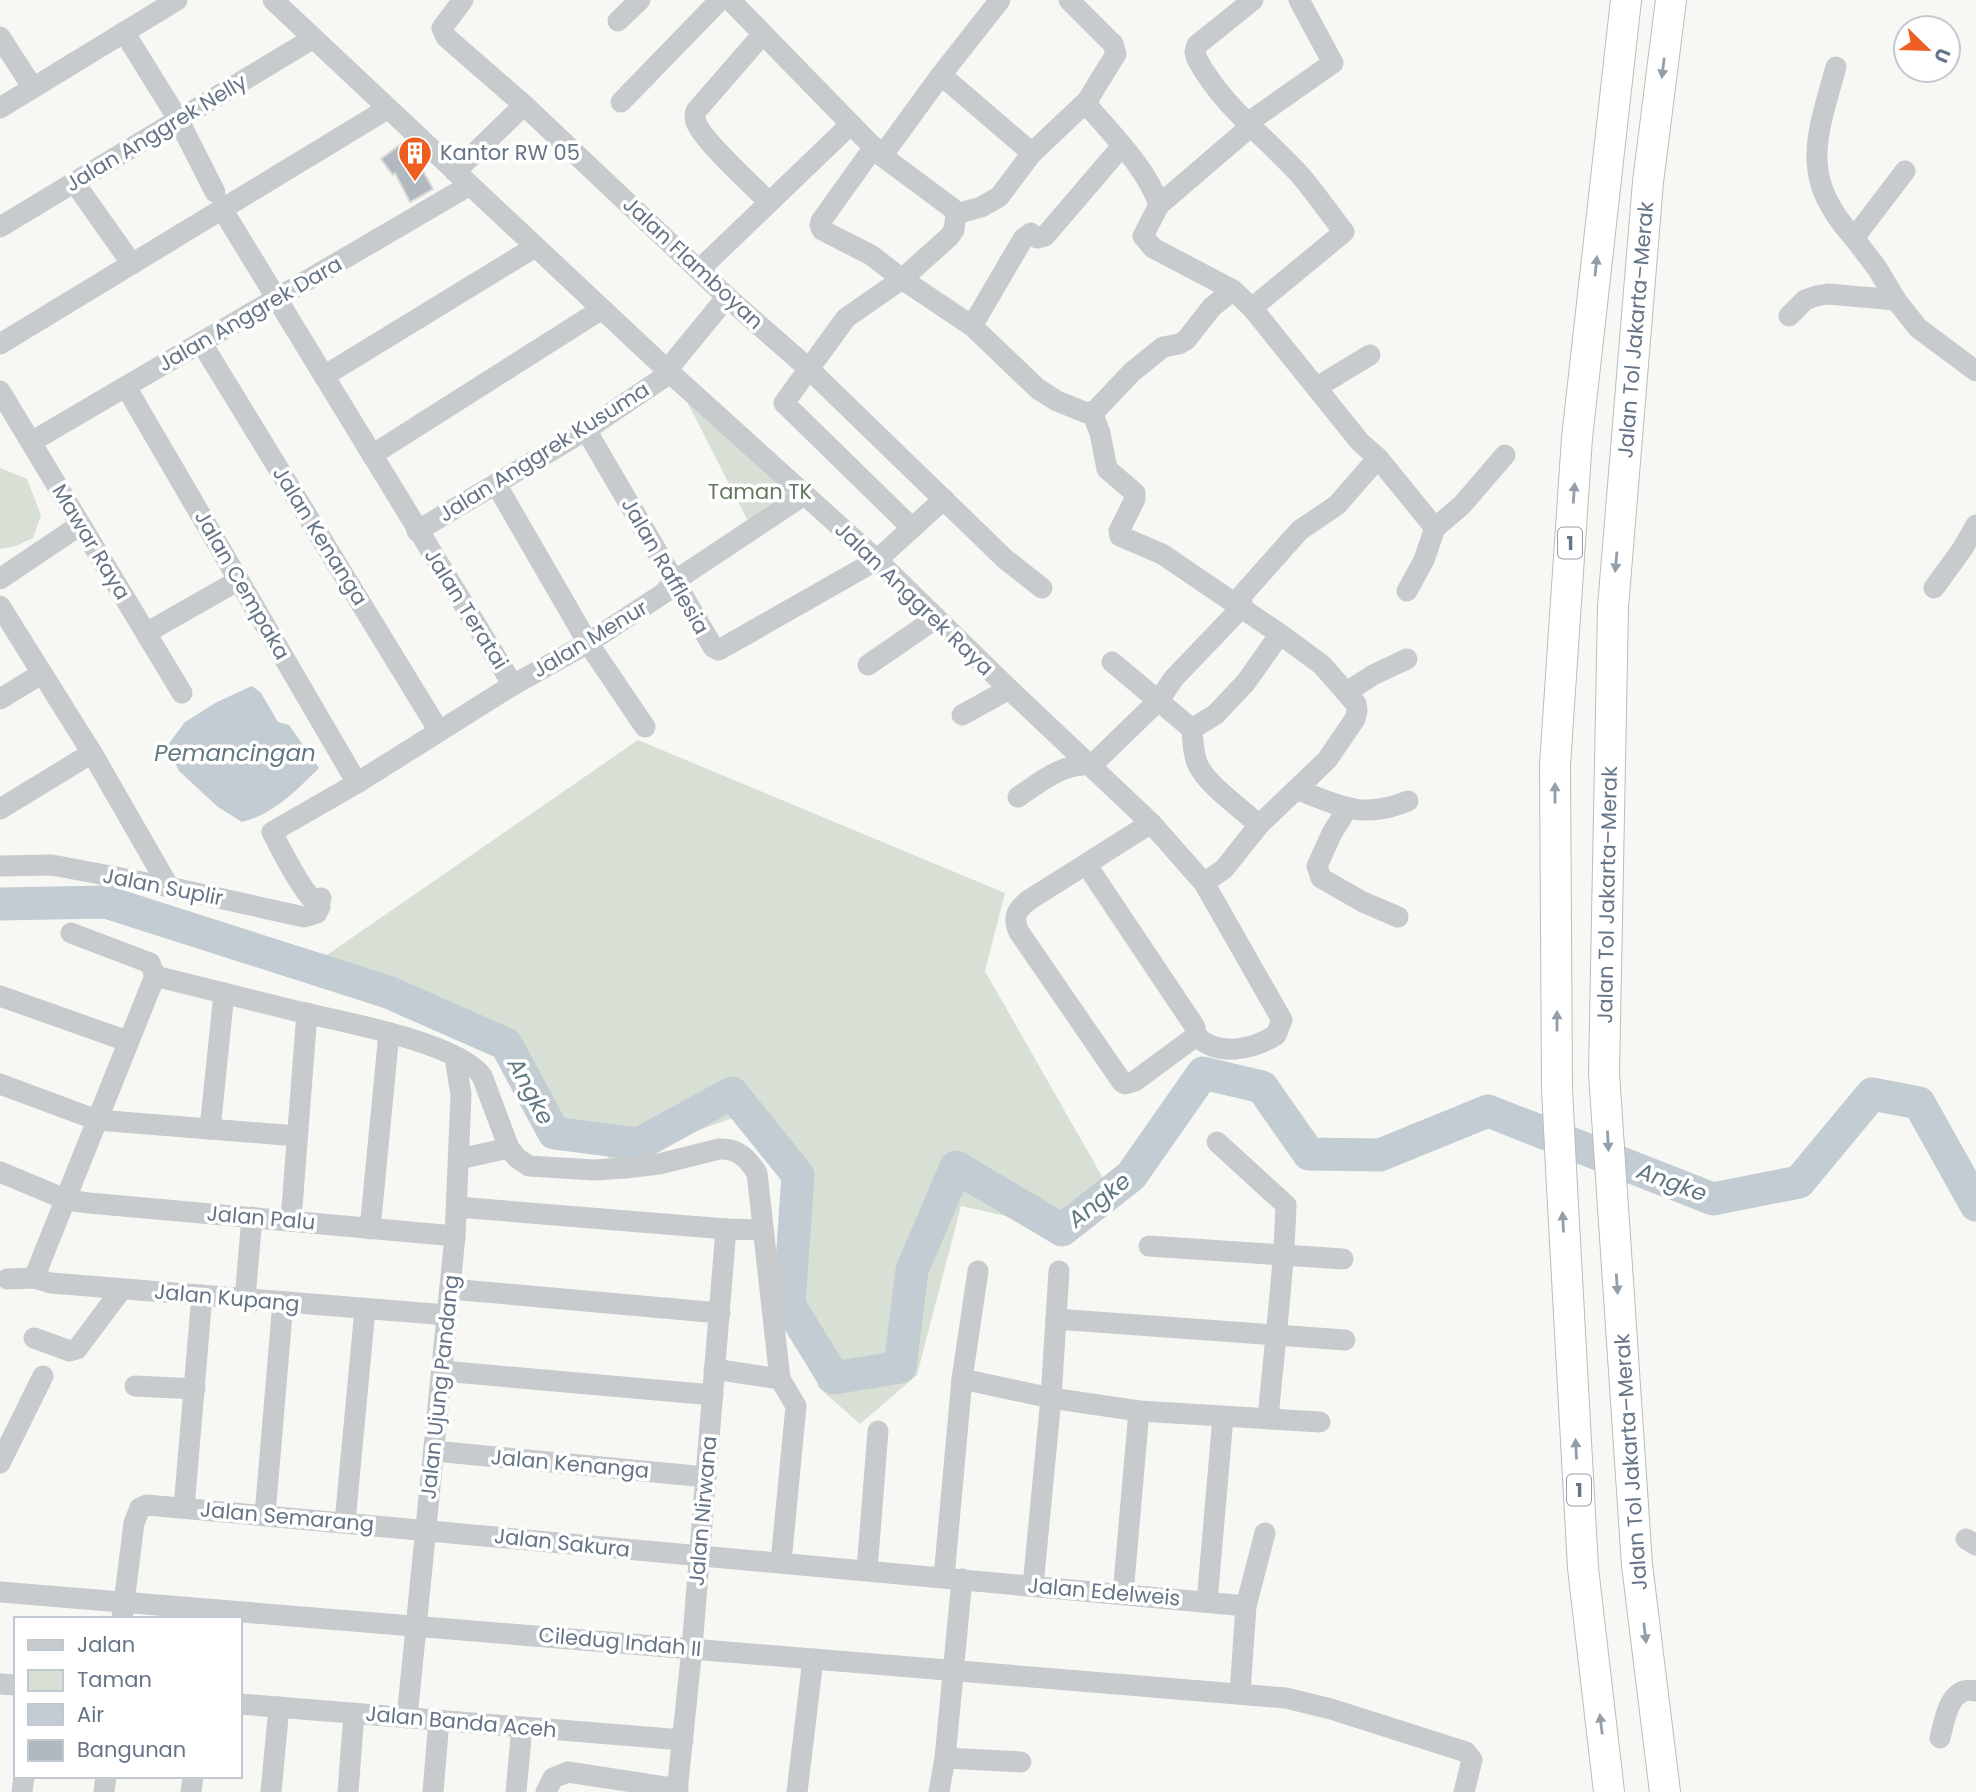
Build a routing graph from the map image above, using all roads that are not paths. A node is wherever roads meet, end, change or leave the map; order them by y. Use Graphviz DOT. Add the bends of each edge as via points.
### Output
graph roads {
  1 [pos="177,0"];
  2 [pos="273,0"];
  3 [pos="463,0"];
  4 [pos="640,0"];
  5 [pos="720,0"];
  6 [pos="730,0"];
  7 [pos="1000,0"];
  8 [pos="1069,0"];
  9 [pos="1253,0"];
  10 [pos="1299,0"];
  11 [pos="1626,0"];
  12 [pos="1671,0"];
  13 [pos="618,21"];
  14 [pos="124,32"];
  15 [pos="763,34"];
  16 [pos="0,37"];
  17 [pos="312,38"];
  18 [pos="1836,67"];
  19 [pos="940,75"];
  20 [pos="33,88"];
  21 [pos="1087,101"];
  22 [pos="621,102"];
  23 [pos="524,105"];
  24 [pos="0,108"];
  25 [pos="387,109"];
  26 [pos="178,119"];
  27 [pos="851,124"];
  28 [pos="1248,126"];
  29 [pos="1122,146"];
  30 [pos="878,151"];
  31 [pos="1032,153"];
  32 [pos="1905,171"];
  33 [pos="462,179"];
  34 [pos="74,182"];
  35 [pos="219,200"];
  36 [pos="769,202"];
  37 [pos="1159,205"];
  38 [pos="956,215"];
  39 [pos="0,227"];
  40 [pos="1854,238"];
  41 [pos="535,247"];
  42 [pos="132,264"];
  43 [pos="699,269"];
  44 [pos="902,279"];
  45 [pos="1233,290"];
  46 [pos="727,297"];
  47 [pos="278,299"];
  48 [pos="1896,300"];
  49 [pos="1252,308"];
  50 [pos="602,309"];
  51 [pos="1789,316"];
  52 [pos="972,326"];
  53 [pos="201,342"];
  54 [pos="0,344"];
  55 [pos="1370,355"];
  56 [pos="808,368"];
  57 [pos="669,371"];
  58 [pos="1976,371"];
  59 [pos="324,376"];
  60 [pos="126,387"];
  61 [pos="1317,387"];
  62 [pos="0,391"];
  63 [pos="1092,412"];
  64 [pos="586,430"];
  65 [pos="31,442"];
  66 [pos="1505,455"];
  67 [pos="372,456"];
  68 [pos="1378,458"];
  69 [pos="496,484"];
  70 [pos="804,495"];
  71 [pos="944,499"];
  72 [pos="80,525"];
  73 [pos="1976,525"];
  74 [pos="912,528"];
  75 [pos="1435,528"];
  76 [pos="417,531"];
  77 [pos="877,560"];
  78 [pos="0,579"];
  79 [pos="239,580"];
  80 [pos="673,582"];
  81 [pos="1042,588"];
  82 [pos="1934,588"];
  83 [pos="1407,591"];
  84 [pos="0,606"];
  85 [pos="1242,607"];
  86 [pos="935,619"];
  87 [pos="146,633"];
  88 [pos="1280,634"];
  89 [pos="588,643"];
  90 [pos="1407,659"];
  91 [pos="1112,662"];
  92 [pos="868,665"];
  93 [pos="41,674"];
  94 [pos="513,685"];
  95 [pos="1009,690"];
  96 [pos="1347,692"];
  97 [pos="182,693"];
  98 [pos="0,699"];
  99 [pos="1159,700"];
  100 [pos="961,715"];
  101 [pos="645,727"];
  102 [pos="1192,729"];
  103 [pos="439,730"];
  104 [pos="92,753"];
  105 [pos="1092,765"];
  106 [pos="357,783"];
  107 [pos="1298,790"];
  108 [pos="1018,797"];
  109 [pos="1408,801"];
  110 [pos="0,809"];
  111 [pos="1348,809"];
  112 [pos="1152,823"];
  113 [pos="1258,825"];
  114 [pos="276,829"];
  115 [pos="1086,864"];
  116 [pos="0,866"];
  117 [pos="1204,883"];
  118 [pos="169,887"];
  119 [pos="1398,917"];
  120 [pos="71,933"];
  121 [pos="155,976"];
  122 [pos="224,993"];
  123 [pos="0,996"];
  124 [pos="307,1013"];
  125 [pos="389,1033"];
  126 [pos="1196,1036"];
  127 [pos="127,1041"];
  128 [pos="455,1057"];
  129 [pos="0,1084"];
  130 [pos="97,1120"];
  131 [pos="210,1129"];
  132 [pos="297,1136"];
  133 [pos="1217,1142"];
  134 [pos="509,1148"];
  135 [pos="459,1159"];
  136 [pos="0,1172"];
  137 [pos="67,1200"];
  138 [pos="457,1207"];
  139 [pos="252,1217"];
  140 [pos="291,1220"];
  141 [pos="370,1229"];
  142 [pos="726,1229"];
  143 [pos="763,1230"];
  144 [pos="455,1236"];
  145 [pos="1149,1245"];
  146 [pos="1285,1255"];
  147 [pos="1343,1259"];
  148 [pos="978,1271"];
  149 [pos="1059,1271"];
  150 [pos="34,1278"];
  151 [pos="2,1281"];
  152 [pos="122,1289"];
  153 [pos="450,1289"];
  154 [pos="202,1295"];
  155 [pos="245,1299"];
  156 [pos="283,1302"];
  157 [pos="365,1309"];
  158 [pos="720,1313"];
  159 [pos="447,1315"];
  160 [pos="1056,1319"];
  161 [pos="1275,1336"];
  162 [pos="34,1338"];
  163 [pos="1345,1340"];
  164 [pos="714,1369"];
  165 [pos="442,1371"];
  166 [pos="43,1376"];
  167 [pos="780,1379"];
  168 [pos="962,1380"];
  169 [pos="135,1386"];
  170 [pos="195,1389"];
  171 [pos="713,1395"];
  172 [pos="1051,1398"];
  173 [pos="1139,1410"];
  174 [pos="1223,1417"];
  175 [pos="1268,1419"];
  176 [pos="1320,1422"];
  177 [pos="878,1432"];
  178 [pos="434,1451"];
  179 [pos="0,1463"];
  180 [pos="706,1477"];
  181 [pos="184,1508"];
  182 [pos="265,1515"];
  183 [pos="345,1522"];
  184 [pos="426,1529"];
  185 [pos="1265,1534"];
  186 [pos="699,1556"];
  187 [pos="781,1562"];
  188 [pos="867,1570"];
  189 [pos="953,1578"];
  190 [pos="1033,1586"];
  191 [pos="0,1592"];
  192 [pos="1123,1594"];
  193 [pos="1207,1602"];
  194 [pos="1246,1606"];
  195 [pos="123,1611"];
  196 [pos="415,1625"];
  197 [pos="692,1648"];
  198 [pos="813,1659"];
  199 [pos="953,1672"];
  200 [pos="1976,1691"];
  201 [pos="1240,1693"];
  202 [pos="242,1704"];
  203 [pos="279,1707"];
  204 [pos="354,1713"];
  205 [pos="407,1718"];
  206 [pos="439,1720"];
  207 [pos="522,1727"];
  208 [pos="1940,1738"];
  209 [pos="683,1740"];
  210 [pos="945,1758"];
  211 [pos="1021,1762"];
  212 [pos="677,1790"];
  213 [pos="271,1792"];
  214 [pos="348,1792"];
  215 [pos="433,1792"];
  216 [pos="516,1792"];
  217 [pos="546,1792"];
  218 [pos="797,1792"];
  219 [pos="939,1792"];
  220 [pos="1464,1792"];
  221 [pos="1609,1792"];
  222 [pos="1665,1792"];
  1 -- 14 [label="street"];
  2 -- 17 [label="street, Jalan Anggrek Raya"];
  3 -- 23 [label="street, Jalan Flamboyan" via="442,28 446,37"];
  4 -- 13 [label="street"];
  5 -- 22 [label="street"];
  6 -- 15 [label="street"];
  7 -- 19 [label="street"];
  8 -- 21 [label="street" via="1116,49"];
  9 -- 28 [label="street" via="1197,45 1195,52"];
  10 -- 28 [label="street" via="1333,63"];
  221 -- 11 [label="highway, Jalan Tol Jakarta–Merak / 1, one-way" via="1583,1569 1562,1187 1555,765 1577,438"];
  12 -- 222 [label="highway, Jalan Tol Jakarta–Merak, one-way" via="1648,182 1613,607 1604,1073 1637,1565"];
  14 -- 20 [label="street"];
  14 -- 26 [label="street, Jalan Teratai"];
  15 -- 27 [label="street"];
  15 -- 36 [label="street" via="694,116 706,136"];
  16 -- 20 [label="street"];
  17 -- 25 [label="street, Jalan Anggrek Raya"];
  17 -- 26 [label="street, Jalan Anggrek Nelly"];
  18 -- 40 [label="street" via="1818,132 1815,164 1824,196"];
  19 -- 30 [label="street"];
  19 -- 31 [label="street"];
  20 -- 24 [label="street"];
  21 -- 29 [label="street"];
  21 -- 31 [label="street"];
  23 -- 33 [label="street, Jalan Anggrek Dara"];
  23 -- 43 [label="street, Jalan Flamboyan"];
  25 -- 33 [label="street, Jalan Anggrek Raya"];
  25 -- 35 [label="street"];
  26 -- 34 [label="street, Jalan Anggrek Nelly"];
  26 -- 35 [label="street, Jalan Teratai"];
  27 -- 30 [label="street"];
  27 -- 36 [label="street"];
  28 -- 37 [label="street"];
  28 -- 49 [label="street" via="1301,176 1344,232"];
  29 -- 37 [label="street"];
  29 -- 52 [label="street" via="1045,236 1037,238 1031,233 1023,239"];
  30 -- 38 [label="street"];
  30 -- 44 [label="street" via="820,225"];
  31 -- 38 [label="street" via="999,197"];
  32 -- 40 [label="street"];
  33 -- 41 [label="street, Jalan Anggrek Raya"];
  33 -- 47 [label="street, Jalan Anggrek Dara"];
  34 -- 39 [label="street, Jalan Anggrek Nelly"];
  34 -- 42 [label="street"];
  35 -- 42 [label="street"];
  35 -- 47 [label="street, Jalan Teratai"];
  36 -- 43 [label="street"];
  37 -- 45 [label="street" via="1143,236 1147,243"];
  38 -- 44 [label="street" via="949,237"];
  40 -- 48 [label="street"];
  41 -- 50 [label="street, Jalan Anggrek Raya"];
  41 -- 59 [label="street"];
  42 -- 54 [label="street"];
  43 -- 46 [label="street, Jalan Flamboyan"];
  44 -- 52 [label="street"];
  44 -- 56 [label="street" via="846,318"];
  45 -- 49 [label="street"];
  45 -- 63 [label="street" via="1212,307 1182,344 1163,348"];
  46 -- 56 [label="street, Jalan Flamboyan"];
  46 -- 57 [label="street, Jalan Anggrek Kusuma"];
  47 -- 53 [label="street, Jalan Anggrek Dara"];
  47 -- 59 [label="street, Jalan Teratai"];
  48 -- 51 [label="street" via="1816,296"];
  48 -- 58 [label="street" via="1919,328"];
  49 -- 61 [label="street"];
  50 -- 57 [label="street, Jalan Anggrek Raya"];
  50 -- 67 [label="street"];
  52 -- 63 [label="street" via="1038,388 1079,411"];
  53 -- 60 [label="street, Jalan Anggrek Dara"];
  53 -- 103 [label="street, Jalan Kenanga"];
  55 -- 61 [label="street"];
  56 -- 71 [label="street, Jalan Flamboyan"];
  56 -- 74 [label="street" via="784,403"];
  57 -- 64 [label="street, Jalan Anggrek Kusuma"];
  57 -- 70 [label="street, Jalan Anggrek Raya"];
  59 -- 67 [label="street, Jalan Teratai"];
  60 -- 65 [label="street, Jalan Anggrek Dara"];
  60 -- 79 [label="street, Jalan Cempaka"];
  61 -- 68 [label="street"];
  62 -- 65 [label="street, Mawar Raya"];
  63 -- 85 [label="street" via="1107,469 1136,496 1120,536 1162,554"];
  64 -- 69 [label="street, Jalan Anggrek Kusuma"];
  64 -- 80 [label="street, Jalan Rafflesia"];
  65 -- 72 [label="street, Mawar Raya"];
  66 -- 75 [label="street" via="1462,505"];
  67 -- 76 [label="street, Jalan Teratai"];
  68 -- 75 [label="street"];
  68 -- 85 [label="street" via="1337,505 1300,530 1265,568 1242,595"];
  69 -- 76 [label="street, Jalan Anggrek Kusuma"];
  69 -- 89 [label="street"];
  70 -- 77 [label="street, Jalan Anggrek Raya"];
  70 -- 80 [label="street, Jalan Menur"];
  71 -- 74 [label="street"];
  71 -- 81 [label="street, Jalan Flamboyan"];
  72 -- 78 [label="street"];
  72 -- 87 [label="street, Mawar Raya"];
  73 -- 82 [label="street"];
  74 -- 77 [label="street"];
  75 -- 83 [label="street"];
  76 -- 94 [label="street, Jalan Teratai"];
  77 -- 80 [label="street, Jalan Rafflesia" via="720,650 713,648"];
  77 -- 86 [label="street, Jalan Anggrek Raya"];
  79 -- 87 [label="street"];
  79 -- 106 [label="street, Jalan Cempaka"];
  80 -- 89 [label="street, Jalan Menur" via="664,593"];
  84 -- 93 [label="street"];
  85 -- 88 [label="street"];
  85 -- 99 [label="street"];
  86 -- 92 [label="street"];
  86 -- 95 [label="street, Jalan Anggrek Raya"];
  87 -- 97 [label="street, Mawar Raya"];
  88 -- 96 [label="street" via="1322,665"];
  88 -- 102 [label="street" via="1246,682 1216,714"];
  89 -- 94 [label="street, Jalan Menur"];
  89 -- 101 [label="street"];
  90 -- 96 [label="street"];
  91 -- 99 [label="street"];
  93 -- 98 [label="street"];
  93 -- 104 [label="street"];
  94 -- 103 [label="street, Jalan Teratai"];
  95 -- 100 [label="street"];
  95 -- 105 [label="street, Jalan Anggrek Raya"];
  96 -- 107 [label="street" via="1356,704 1355,719 1327,760"];
  99 -- 102 [label="street"];
  99 -- 105 [label="street"];
  102 -- 113 [label="street" via="1199,767"];
  103 -- 106 [label="street, Jalan Teratai"];
  104 -- 110 [label="street"];
  104 -- 118 [label="street"];
  105 -- 108 [label="street" via="1071,766"];
  105 -- 112 [label="street, Jalan Anggrek Raya"];
  106 -- 114 [label="street, Jalan Teratai"];
  107 -- 111 [label="street"];
  107 -- 113 [label="street"];
  109 -- 111 [label="street" via="1387,810"];
  111 -- 119 [label="street" via="1317,866 1321,878"];
  112 -- 115 [label="street"];
  112 -- 117 [label="street, Jalan Anggrek Raya"];
  113 -- 117 [label="street" via="1224,869"];
  114 -- 118 [label="street, Jalan Suplir" via="321,895 315,916"];
  115 -- 126 [label="street" via="1195,1027"];
  115 -- 126 [label="street" via="1022,905 1014,916 1019,932 1122,1082 1135,1081"];
  116 -- 118 [label="street, Jalan Suplir" via="52,865"];
  117 -- 126 [label="street, Jalan Anggrek Raya" via="1282,1020 1276,1035 1248,1048 1213,1046"];
  120 -- 121 [label="street" via="150,963"];
  121 -- 122 [label="street"];
  121 -- 127 [label="street"];
  122 -- 124 [label="street"];
  122 -- 131 [label="street"];
  123 -- 127 [label="street"];
  124 -- 125 [label="street"];
  124 -- 132 [label="street"];
  125 -- 128 [label="street"];
  125 -- 141 [label="street"];
  127 -- 130 [label="street"];
  128 -- 134 [label="street" via="482,1076"];
  128 -- 135 [label="street, Jalan Ujung Pandang" via="461,1095"];
  129 -- 130 [label="street"];
  130 -- 131 [label="street"];
  130 -- 137 [label="street"];
  131 -- 132 [label="street"];
  132 -- 140 [label="street"];
  133 -- 146 [label="street" via="1285,1202"];
  134 -- 135 [label="street"];
  134 -- 143 [label="street" via="529,1166 594,1170 659,1164 729,1149 740,1153 757,1173"];
  135 -- 138 [label="street, Jalan Ujung Pandang"];
  136 -- 137 [label="street, Jalan Palu"];
  137 -- 139 [label="street, Jalan Palu"];
  137 -- 150 [label="street"];
  138 -- 142 [label="street"];
  138 -- 144 [label="street, Jalan Ujung Pandang"];
  139 -- 140 [label="street, Jalan Palu"];
  139 -- 155 [label="street"];
  140 -- 141 [label="street, Jalan Palu"];
  141 -- 144 [label="street, Jalan Palu"];
  142 -- 143 [label="street"];
  142 -- 158 [label="street, Jalan Nirwana"];
  143 -- 167 [label="street"];
  144 -- 153 [label="street, Jalan Ujung Pandang"];
  145 -- 146 [label="street"];
  146 -- 147 [label="street"];
  146 -- 161 [label="street"];
  148 -- 168 [label="street"];
  149 -- 160 [label="street"];
  150 -- 151 [label="street, Jalan Kupang"];
  150 -- 152 [label="street, Jalan Kupang"];
  152 -- 154 [label="street, Jalan Kupang"];
  152 -- 162 [label="street" via="77,1349 70,1351"];
  153 -- 158 [label="street"];
  153 -- 159 [label="street, Jalan Ujung Pandang"];
  154 -- 155 [label="street, Jalan Kupang"];
  154 -- 170 [label="street"];
  155 -- 156 [label="street, Jalan Kupang"];
  156 -- 157 [label="street, Jalan Kupang"];
  156 -- 182 [label="street"];
  157 -- 159 [label="street, Jalan Kupang"];
  157 -- 183 [label="street"];
  158 -- 164 [label="street, Jalan Nirwana"];
  159 -- 165 [label="street, Jalan Ujung Pandang"];
  160 -- 161 [label="street"];
  160 -- 172 [label="street"];
  161 -- 163 [label="street"];
  161 -- 175 [label="street"];
  164 -- 167 [label="street"];
  164 -- 171 [label="street, Jalan Nirwana"];
  165 -- 171 [label="street"];
  165 -- 178 [label="street, Jalan Ujung Pandang"];
  166 -- 179 [label="street"];
  167 -- 187 [label="street" via="796,1406"];
  168 -- 172 [label="street"];
  168 -- 189 [label="street"];
  169 -- 170 [label="street"];
  170 -- 181 [label="street"];
  171 -- 180 [label="street, Jalan Nirwana"];
  172 -- 173 [label="street"];
  172 -- 190 [label="street"];
  173 -- 174 [label="street"];
  173 -- 192 [label="street"];
  174 -- 175 [label="street"];
  174 -- 193 [label="street"];
  175 -- 176 [label="street"];
  177 -- 188 [label="street"];
  178 -- 180 [label="street, Jalan Kenanga"];
  178 -- 184 [label="street, Jalan Ujung Pandang"];
  180 -- 186 [label="street, Jalan Nirwana"];
  181 -- 182 [label="street, Jalan Semarang"];
  181 -- 195 [label="street, Jalan Semarang" via="147,1504 140,1508"];
  182 -- 183 [label="street, Jalan Semarang"];
  183 -- 184 [label="street, Jalan Semarang"];
  184 -- 186 [label="street, Jalan Sakura"];
  184 -- 196 [label="street, Jalan Ujung Pandang"];
  185 -- 194 [label="street"];
  186 -- 187 [label="street, Jalan Sakura"];
  186 -- 197 [label="street, Jalan Nirwana"];
  187 -- 188 [label="street, Jalan Sakura"];
  188 -- 189 [label="street, Jalan Edelweis"];
  189 -- 190 [label="street, Jalan Edelweis"];
  189 -- 199 [label="street"];
  190 -- 192 [label="street, Jalan Edelweis"];
  191 -- 195 [label="street, Ciledug Indah II"];
  192 -- 193 [label="street, Jalan Edelweis"];
  193 -- 194 [label="street, Jalan Edelweis"];
  194 -- 201 [label="street"];
  195 -- 196 [label="street, Ciledug Indah II"];
  196 -- 197 [label="street, Ciledug Indah II"];
  196 -- 205 [label="street, Jalan Ujung Pandang"];
  197 -- 198 [label="street, Ciledug Indah II"];
  197 -- 209 [label="street, Jalan Nirwana"];
  198 -- 199 [label="street, Ciledug Indah II"];
  198 -- 218 [label="street"];
  199 -- 201 [label="street, Ciledug Indah II"];
  199 -- 210 [label="street"];
  200 -- 208 [label="street" via="1961,1691 1954,1697"];
  201 -- 220 [label="street, Ciledug Indah II" via="1331,1709 1466,1752 1472,1760"];
  202 -- 203 [label="street, Jalan Banda Aceh"];
  203 -- 204 [label="street, Jalan Banda Aceh"];
  203 -- 213 [label="street"];
  204 -- 205 [label="street, Jalan Banda Aceh"];
  204 -- 214 [label="street"];
  205 -- 206 [label="street, Jalan Banda Aceh"];
  206 -- 207 [label="street, Jalan Banda Aceh"];
  206 -- 215 [label="street"];
  207 -- 209 [label="street, Jalan Banda Aceh"];
  207 -- 216 [label="street"];
  209 -- 212 [label="street, Jalan Nirwana"];
  210 -- 211 [label="street"];
  210 -- 219 [label="street"];
  212 -- 217 [label="street" via="568,1772 553,1778"];
}
